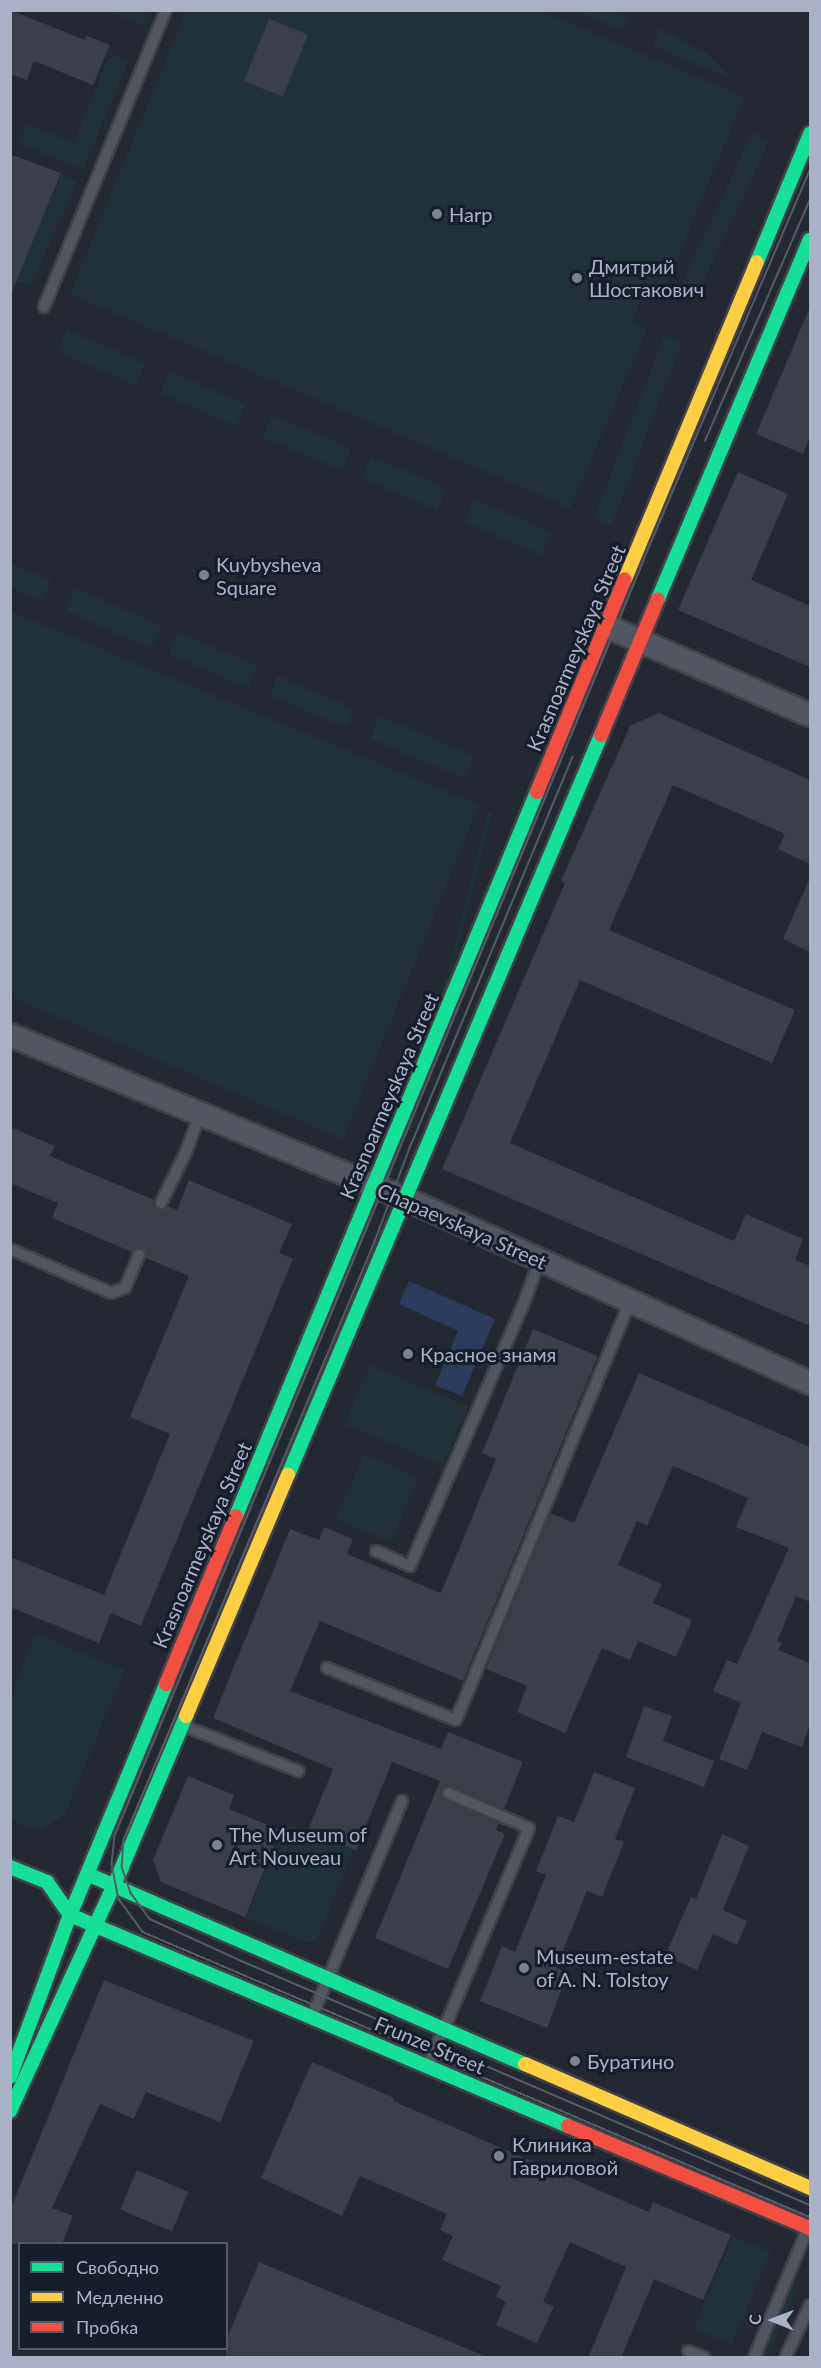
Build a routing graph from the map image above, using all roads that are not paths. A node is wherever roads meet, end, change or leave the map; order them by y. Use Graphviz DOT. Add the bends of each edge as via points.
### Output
graph roads {
  1 [pos="166,10"];
  2 [pos="810,134"];
  3 [pos="810,240"];
  4 [pos="44,307"];
  5 [pos="606,626"];
  6 [pos="640,641"];
  7 [pos="810,715"];
  8 [pos="10,1035"];
  9 [pos="200,1114"];
  10 [pos="373,1185"];
  11 [pos="404,1198"];
  12 [pos="161,1203"];
  13 [pos="10,1250"];
  14 [pos="139,1255"];
  15 [pos="540,1260"];
  16 [pos="630,1301"];
  17 [pos="810,1383"];
  18 [pos="376,1551"];
  19 [pos="327,1668"];
  20 [pos="182,1725"];
  21 [pos="298,1771"];
  22 [pos="448,1793"];
  23 [pos="402,1801"];
  24 [pos="10,1867"];
  25 [pos="87,1874"];
  26 [pos="46,1882"];
  27 [pos="114,1884"];
  28 [pos="70,1915"];
  29 [pos="97,1924"];
  30 [pos="328,1978"];
  31 [pos="312,2016"];
  32 [pos="444,2029"];
  33 [pos="428,2066"];
  34 [pos="10,2077"];
  35 [pos="10,2111"];
  36 [pos="810,2188"];
  37 [pos="809,2228"];
  38 [pos="810,2305"];
  39 [pos="688,2351"];
  40 [pos="705,2358"];
  41 [pos="754,2358"];
  42 [pos="785,2358"];
  1 -- 4 [label="lane"];
  2 -- 5 [label="main road, Krasnoarmeyskaya Street"];
  3 -- 6 [label="main road"];
  5 -- 6 [label="street"];
  5 -- 10 [label="main road, Krasnoarmeyskaya Street"];
  6 -- 7 [label="street"];
  6 -- 11 [label="main road"];
  8 -- 9 [label="street, Chapaevskaya Street"];
  9 -- 10 [label="street, Chapaevskaya Street"];
  9 -- 12 [label="lane"];
  10 -- 11 [label="street, Chapaevskaya Street"];
  10 -- 25 [label="main road, Krasnoarmeyskaya Street"];
  11 -- 15 [label="street, Chapaevskaya Street"];
  11 -- 20 [label="main road"];
  13 -- 14 [label="lane" via="111,1293 125,1288"];
  15 -- 16 [label="street, Chapaevskaya Street"];
  15 -- 18 [label="lane" via="410,1566"];
  16 -- 17 [label="street, Chapaevskaya Street"];
  16 -- 19 [label="lane" via="456,1720"];
  20 -- 21 [label="lane"];
  20 -- 27 [label="main road"];
  22 -- 32 [label="lane" via="529,1828"];
  23 -- 30 [label="lane"];
  24 -- 26 [label="main road"];
  25 -- 26 [label="main road"];
  25 -- 27 [label="main road, Frunze Street"];
  25 -- 28 [label="main road, Krasnoarmeyskaya Street"];
  26 -- 28 [label="main road"];
  27 -- 29 [label="main road"];
  27 -- 30 [label="main road, Frunze Street"];
  28 -- 29 [label="main road, Frunze Street"];
  28 -- 34 [label="main road, Krasnoarmeyskaya Street"];
  29 -- 31 [label="main road, Frunze Street"];
  29 -- 35 [label="main road"];
  30 -- 31 [label="lane"];
  30 -- 32 [label="main road, Frunze Street"];
  31 -- 33 [label="main road, Frunze Street"];
  32 -- 33 [label="lane"];
  32 -- 36 [label="main road, Frunze Street"];
  33 -- 37 [label="main road, Frunze Street"];
  37 -- 41 [label="lane"];
  38 -- 42 [label="lane"];
  39 -- 40 [label="lane"];
}
